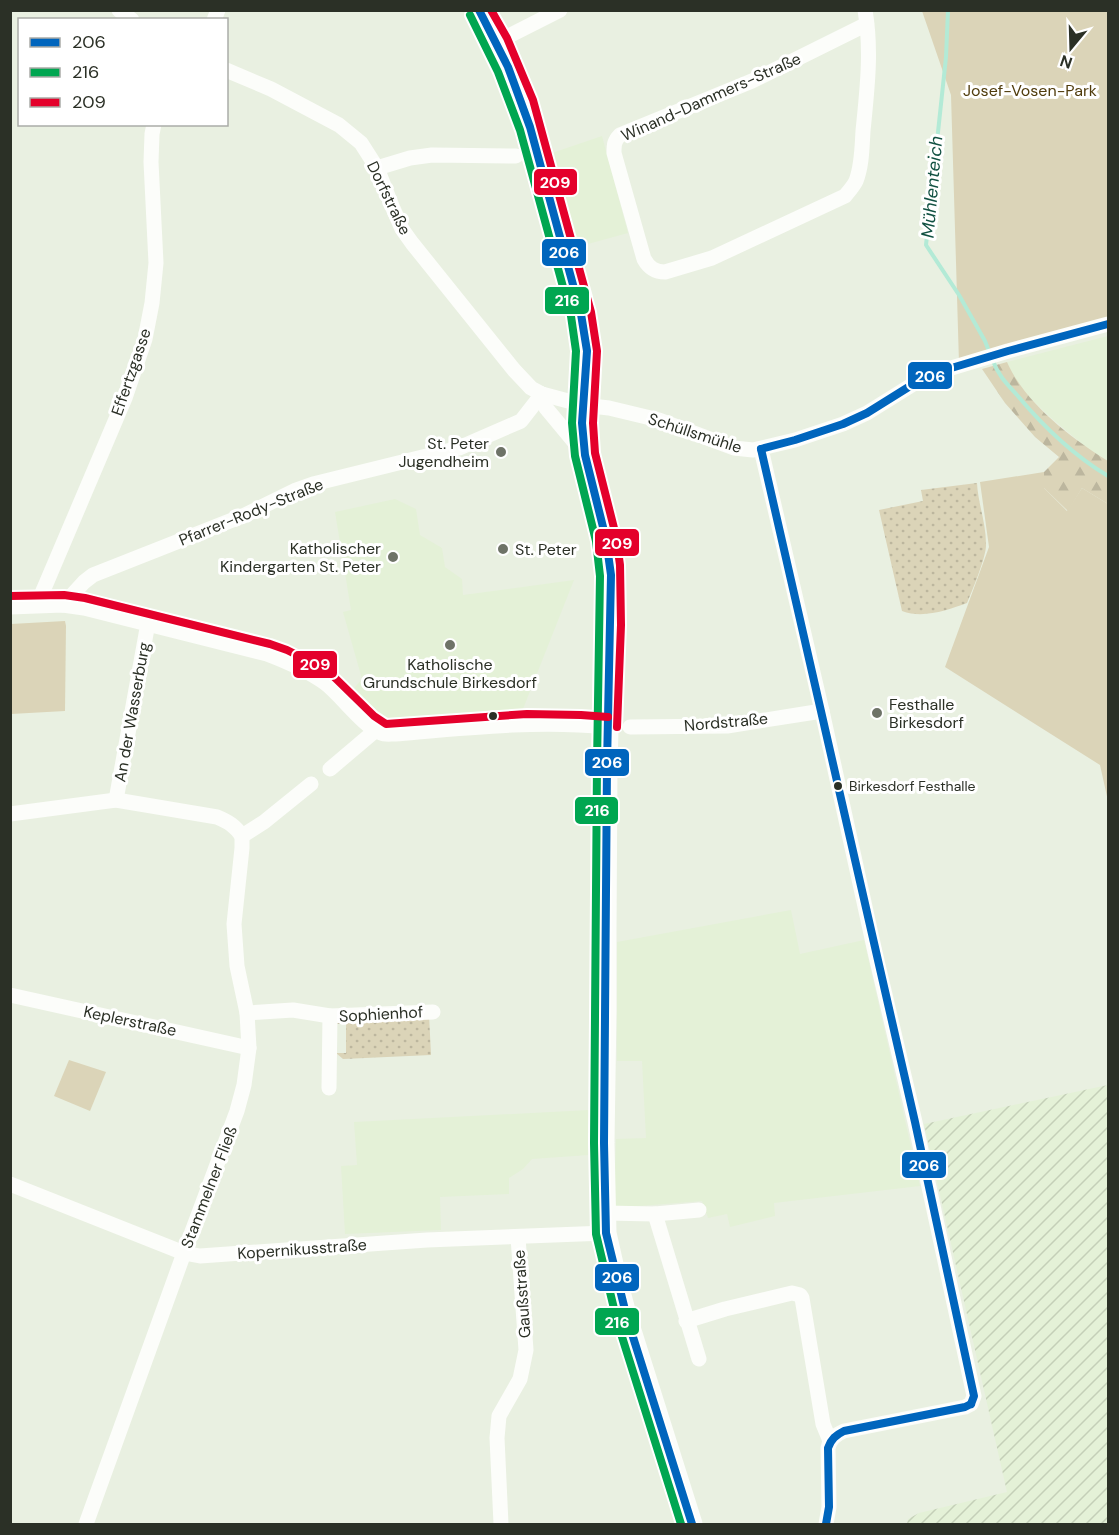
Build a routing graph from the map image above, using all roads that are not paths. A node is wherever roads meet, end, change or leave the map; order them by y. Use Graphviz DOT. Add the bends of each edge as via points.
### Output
graph roads {
  1 [pos="479,10"];
  2 [pos="560,10"];
  3 [pos="866,17"];
  4 [pos="497,42"];
  5 [pos="228,71"];
  6 [pos="154,126"];
  7 [pos="516,156"];
  8 [pos="377,168"];
  9 [pos="1108,324"];
  10 [pos="542,394"];
  11 [pos="583,405"];
  12 [pos="761,449"];
  13 [pos="585,455"];
  14 [pos="37,605"];
  15 [pos="63,605"];
  16 [pos="10,607"];
  17 [pos="148,623"];
  18 [pos="822,711"];
  19 [pos="607,727"];
  20 [pos="630,727"];
  21 [pos="376,730"];
  22 [pos="330,769"];
  23 [pos="311,784"];
  24 [pos="116,800"];
  25 [pos="10,814"];
  26 [pos="242,836"];
  27 [pos="10,995"];
  28 [pos="433,1011"];
  29 [pos="246,1013"];
  30 [pos="330,1016"];
  31 [pos="249,1048"];
  32 [pos="330,1089"];
  33 [pos="10,1184"];
  34 [pos="699,1210"];
  35 [pos="655,1214"];
  36 [pos="606,1223"];
  37 [pos="518,1237"];
  38 [pos="184,1253"];
  39 [pos="686,1321"];
  40 [pos="699,1359"];
  41 [pos="830,1441"];
  42 [pos="86,1524"];
  43 [pos="501,1524"];
  44 [pos="692,1524"];
  45 [pos="826,1524"];
  1 -- 4 [label="street"];
  2 -- 4 [label="street"];
  3 -- 3 [label="street, Winand-Dammers-Straße" via="868,90 860,160 851,190 712,258 665,272 651,269 644,259 614,153 615,140 752,81"];
  4 -- 11 [label="street" via="528,119 581,315 587,351"];
  5 -- 8 [label="street, Dorfstraße" via="339,125 361,143"];
  6 -- 14 [label="street, Effertzgasse" via="151,162 156,263 146,339"];
  7 -- 8 [label="street" via="432,155"];
  8 -- 10 [label="street, Dorfstraße" via="395,214 412,243 514,370"];
  9 -- 12 [label="street, Schüllsmühle" via="938,372 843,424"];
  10 -- 11 [label="street, Dorfstraße"];
  10 -- 13 [label="street, Dorfstraße" via="546,408"];
  10 -- 15 [label="street, Pfarrer-Rody-Straße" via="521,421 470,444 296,490 245,515 93,575"];
  11 -- 12 [label="street, Schüllsmühle" via="659,420 734,448"];
  11 -- 13 [label="street"];
  12 -- 18 [label="street"];
  13 -- 19 [label="street" via="610,565"];
  14 -- 15 [label="street"];
  14 -- 16 [label="street"];
  15 -- 17 [label="street"];
  17 -- 21 [label="street" via="290,662 327,684"];
  17 -- 24 [label="street, An der Wasserburg"];
  18 -- 20 [label="street, Nordstraße" via="727,726"];
  18 -- 41 [label="street" via="974,1396 965,1407 844,1431"];
  19 -- 21 [label="street" via="493,726 395,734"];
  19 -- 36 [label="street"];
  21 -- 22 [label="street"];
  23 -- 26 [label="street"];
  24 -- 25 [label="street"];
  24 -- 26 [label="street" via="217,817 236,827"];
  26 -- 29 [label="street, Stammelner Fließ" via="234,936"];
  27 -- 31 [label="street, Keplerstraße"];
  28 -- 30 [label="street, Sophienhof"];
  29 -- 30 [label="street, Sophienhof" via="293,1010"];
  29 -- 31 [label="street, Stammelner Fließ"];
  30 -- 32 [label="street, Sophienhof"];
  31 -- 38 [label="street, Stammelner Fließ" via="237,1112"];
  33 -- 38 [label="street, Kopernikusstraße"];
  34 -- 35 [label="street, Kopernikusstraße"];
  35 -- 36 [label="street, Kopernikusstraße"];
  35 -- 39 [label="street"];
  36 -- 37 [label="street, Kopernikusstraße"];
  36 -- 44 [label="street" via="627,1318"];
  37 -- 38 [label="street, Kopernikusstraße" via="200,1256"];
  37 -- 43 [label="street, Gaußstraße" via="526,1350 519,1379 499,1416"];
  38 -- 42 [label="street, Stammelner Fließ"];
  39 -- 40 [label="street"];
  39 -- 41 [label="street" via="800,1294 823,1424"];
  41 -- 45 [label="street"];
}
